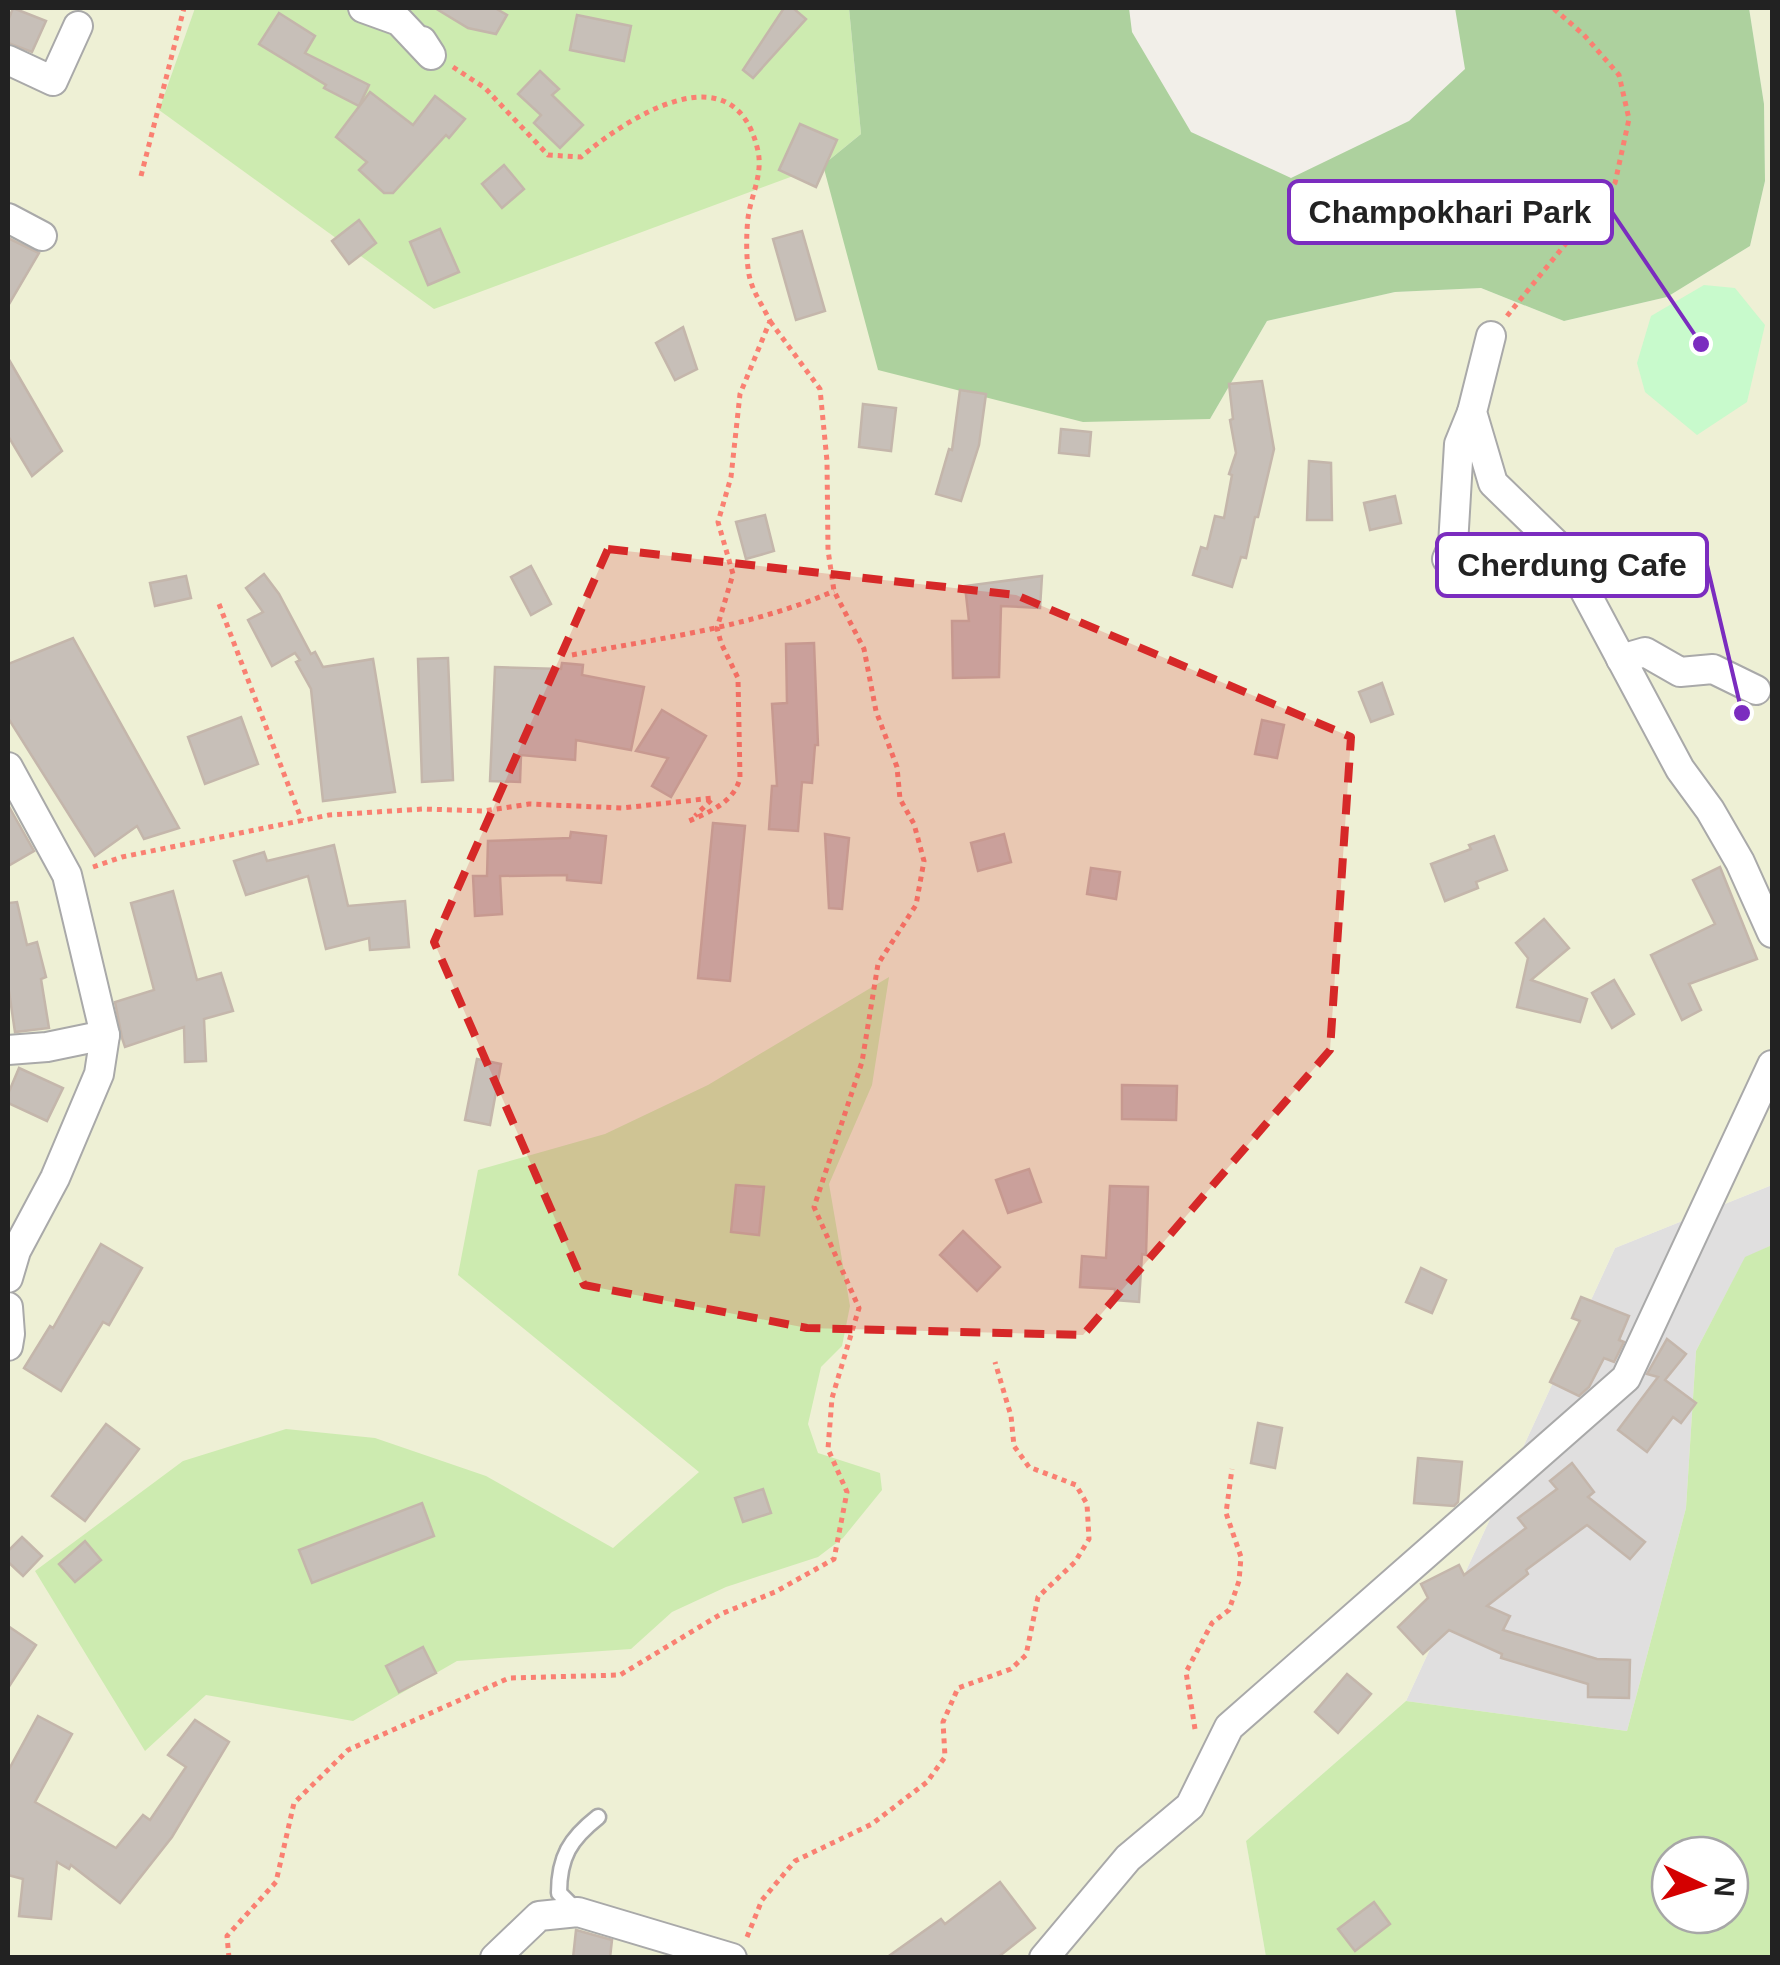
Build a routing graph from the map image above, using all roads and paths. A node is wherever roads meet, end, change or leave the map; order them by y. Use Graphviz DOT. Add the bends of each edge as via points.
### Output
graph roads {
  1 [pos="184,8"];
  2 [pos="363,8"];
  3 [pos="1553,8"];
  4 [pos="78,26"];
  5 [pos="422,41"];
  6 [pos="8,60"];
  7 [pos="141,176"];
  8 [pos="8,218"];
  9 [pos="42,236"];
  10 [pos="770,321"];
  11 [pos="1491,336"];
  12 [pos="1472,412"];
  13 [pos="1447,560"];
  14 [pos="834,591"];
  15 [pos="219,604"];
  16 [pos="717,628"];
  17 [pos="572,656"];
  18 [pos="1621,659"];
  19 [pos="1756,690"];
  20 [pos="8,767"];
  21 [pos="302,822"];
  22 [pos="68,875"];
  23 [pos="1772,933"];
  24 [pos="106,1035"];
  25 [pos="8,1050"];
  26 [pos="1772,1065"];
  27 [pos="8,1278"];
  28 [pos="8,1307"];
  29 [pos="8,1346"];
  30 [pos="995,1362"];
  31 [pos="1232,1468"];
  32 [pos="1192,1743"];
  33 [pos="598,1817"];
  34 [pos="578,1912"];
  35 [pos="739,1951"];
  36 [pos="229,1958"];
  37 [pos="495,1958"];
  38 [pos="1044,1958"];
  1 -- 7 [label="path"];
  2 -- 5 [label="street" via="399,21 431,55"];
  3 -- 11 [label="path" via="1619,75 1629,119 1616,184"];
  4 -- 6 [label="street" via="53,81"];
  5 -- 10 [label="path" via="485,88 556,157 581,157 640,113 684,97 729,105 750,126 759,154 748,218 750,278"];
  8 -- 9 [label="street"];
  10 -- 14 [label="path" via="820,389"];
  10 -- 16 [label="path" via="740,394 731,477 718,522 733,574"];
  11 -- 12 [label="street"];
  12 -- 13 [label="street" via="1459,444"];
  12 -- 18 [label="street" via="1492,483 1564,552"];
  14 -- 16 [label="path"];
  14 -- 36 [label="path" via="864,649 900,800 924,861 916,905 878,964 862,1062 814,1208 859,1308 832,1398 828,1449 846,1492 834,1558 721,1614 620,1675 509,1678 348,1750 294,1803 276,1882 227,1936"];
  15 -- 21 [label="path"];
  16 -- 17 [label="path"];
  16 -- 21 [label="path" via="738,678 740,778 726,801 689,821 714,798 622,808 412,810"];
  18 -- 19 [label="street" via="1645,652 1680,672 1714,668"];
  18 -- 23 [label="street" via="1740,862"];
  20 -- 22 [label="street"];
  21 -- 22 [label="path"];
  22 -- 24 [label="street"];
  24 -- 25 [label="street"];
  24 -- 27 [label="street" via="99,1074"];
  26 -- 38 [label="street" via="1626,1378 1230,1727 1190,1806 1128,1858"];
  28 -- 29 [label="street"];
  30 -- 35 [label="path" via="1014,1446 1029,1467 1076,1485 1087,1504 1089,1539 1038,1597 1026,1655 1010,1670 958,1688 943,1722 945,1757 927,1782 872,1824 796,1861 762,1900"];
  31 -- 32 [label="path" via="1226,1513 1241,1557 1239,1581 1230,1610 1212,1623 1186,1672 1196,1727"];
  33 -- 34 [label="lane" via="580,1831 559,1868 559,1893"];
  34 -- 35 [label="street"];
  34 -- 37 [label="street" via="539,1916"];
}
